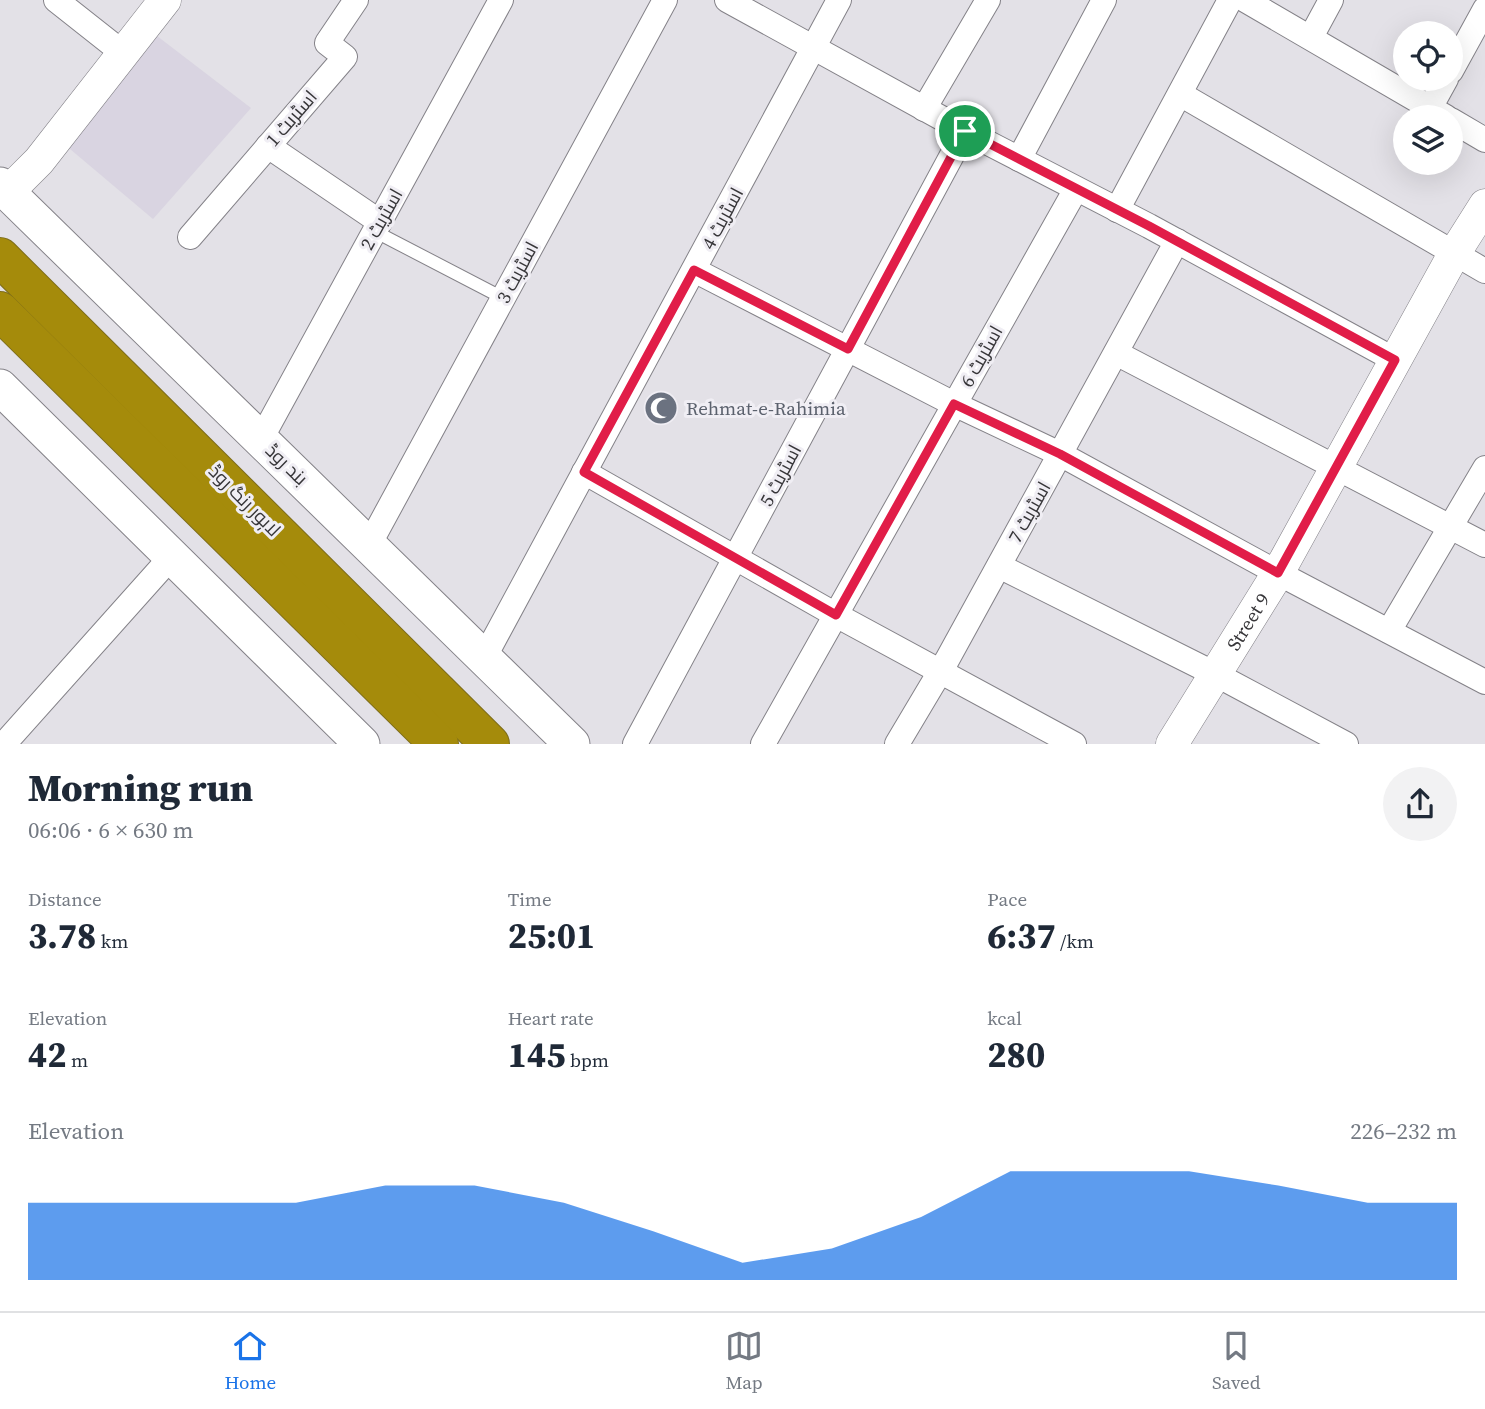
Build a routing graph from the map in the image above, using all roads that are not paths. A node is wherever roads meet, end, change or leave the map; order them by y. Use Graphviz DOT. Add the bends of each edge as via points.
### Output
graph roads {
  1 [pos="56,0"];
  2 [pos="165,0"];
  3 [pos="356,0"];
  4 [pos="501,0"];
  5 [pos="665,0"];
  6 [pos="727,0"];
  7 [pos="839,0"];
  8 [pos="988,0"];
  9 [pos="1104,0"];
  10 [pos="1230,0"];
  11 [pos="1245,0"];
  12 [pos="1331,0"];
  13 [pos="1485,9"];
  14 [pos="1311,37"];
  15 [pos="813,48"];
  16 [pos="1463,49"];
  17 [pos="123,53"];
  18 [pos="1180,94"];
  19 [pos="1425,105"];
  20 [pos="924,109"];
  21 [pos="1463,127"];
  22 [pos="965,131"];
  23 [pos="1485,139"];
  24 [pos="268,146"];
  25 [pos="1019,159"];
  26 [pos="4,188"];
  27 [pos="1076,188"];
  28 [pos="1485,205"];
  29 [pos="1117,210"];
  30 [pos="377,226"];
  31 [pos="190,237"];
  32 [pos="1177,241"];
  33 [pos="1454,254"];
  34 [pos="0,257"];
  35 [pos="694,270"];
  36 [pos="1485,271"];
  37 [pos="503,298"];
  38 [pos="0,311"];
  39 [pos="848,349"];
  40 [pos="1116,353"];
  41 [pos="1395,360"];
  42 [pos="0,387"];
  43 [pos="954,404"];
  44 [pos="261,439"];
  45 [pos="1060,454"];
  46 [pos="1336,467"];
  47 [pos="1485,467"];
  48 [pos="584,472"];
  49 [pos="1450,526"];
  50 [pos="369,545"];
  51 [pos="1485,545"];
  52 [pos="172,556"];
  53 [pos="735,558"];
  54 [pos="999,566"];
  55 [pos="1278,573"];
  56 [pos="836,615"];
  57 [pos="1389,631"];
  58 [pos="484,658"];
  59 [pos="940,672"];
  60 [pos="1215,674"];
  61 [pos="1485,681"];
  62 [pos="4,744"];
  63 [pos="362,744"];
  64 [pos="439,744"];
  65 [pos="491,744"];
  66 [pos="572,744"];
  67 [pos="635,744"];
  68 [pos="763,744"];
  69 [pos="897,744"];
  70 [pos="1074,744"];
  71 [pos="1171,744"];
  72 [pos="1346,744"];
  1 -- 17 [label="street"];
  2 -- 17 [label="street"];
  3 -- 24 [label="street, اسٹریٹ 1" via="327,43 345,57"];
  4 -- 30 [label="street, اسٹریٹ 2"];
  5 -- 37 [label="street, اسٹریٹ 3"];
  6 -- 15 [label="street"];
  7 -- 15 [label="street, اسٹریٹ 4"];
  8 -- 20 [label="street"];
  9 -- 25 [label="street"];
  10 -- 18 [label="street"];
  11 -- 14 [label="street"];
  12 -- 14 [label="street"];
  13 -- 16 [label="street"];
  14 -- 19 [label="street"];
  15 -- 20 [label="street"];
  15 -- 35 [label="street, اسٹریٹ 4"];
  17 -- 26 [label="street" via="39,160"];
  18 -- 29 [label="street"];
  18 -- 33 [label="street"];
  20 -- 22 [label="street"];
  21 -- 23 [label="street"];
  22 -- 25 [label="street"];
  22 -- 39 [label="street, اسٹریٹ 5"];
  24 -- 30 [label="street"];
  24 -- 31 [label="street, اسٹریٹ 1"];
  25 -- 27 [label="street"];
  26 -- 44 [label="main road, بند روڈ"];
  27 -- 29 [label="street"];
  27 -- 43 [label="street, اسٹریٹ 6"];
  28 -- 33 [label="street, Street 9"];
  29 -- 32 [label="street"];
  30 -- 37 [label="lane"];
  30 -- 44 [label="street, اسٹریٹ 2"];
  32 -- 40 [label="street, اسٹریٹ 7"];
  32 -- 41 [label="street"];
  33 -- 36 [label="street"];
  33 -- 41 [label="street, Street 9"];
  34 -- 65 [label="highway, لاہور رنگ روڈ"];
  35 -- 39 [label="street"];
  35 -- 48 [label="street, اسٹریٹ 4"];
  37 -- 50 [label="street, اسٹریٹ 3"];
  38 -- 64 [label="highway, لاہور رنگ روڈ"];
  39 -- 43 [label="street"];
  39 -- 53 [label="street, اسٹریٹ 5"];
  40 -- 45 [label="street, اسٹریٹ 7"];
  40 -- 46 [label="street"];
  41 -- 46 [label="street, Street 9"];
  42 -- 52 [label="main road"];
  43 -- 45 [label="street"];
  43 -- 56 [label="street, اسٹریٹ 6"];
  44 -- 50 [label="main road, بند روڈ"];
  45 -- 54 [label="street, اسٹریٹ 7"];
  45 -- 55 [label="street"];
  46 -- 49 [label="street"];
  46 -- 55 [label="street, Street 9"];
  47 -- 49 [label="street"];
  48 -- 53 [label="street"];
  48 -- 58 [label="street, اسٹریٹ 4"];
  49 -- 51 [label="street"];
  49 -- 57 [label="street"];
  50 -- 58 [label="main road, بند روڈ"];
  52 -- 62 [label="street"];
  52 -- 63 [label="main road"];
  53 -- 56 [label="street"];
  53 -- 67 [label="street, اسٹریٹ 5"];
  54 -- 59 [label="street, اسٹریٹ 7"];
  54 -- 60 [label="street"];
  55 -- 57 [label="street"];
  55 -- 60 [label="street, Street 9"];
  56 -- 59 [label="street"];
  56 -- 68 [label="street, اسٹریٹ 6"];
  57 -- 61 [label="street"];
  58 -- 66 [label="main road, بند روڈ"];
  59 -- 69 [label="street, اسٹریٹ 7"];
  59 -- 70 [label="street"];
  60 -- 71 [label="street, Street 9"];
  60 -- 72 [label="street"];
}
